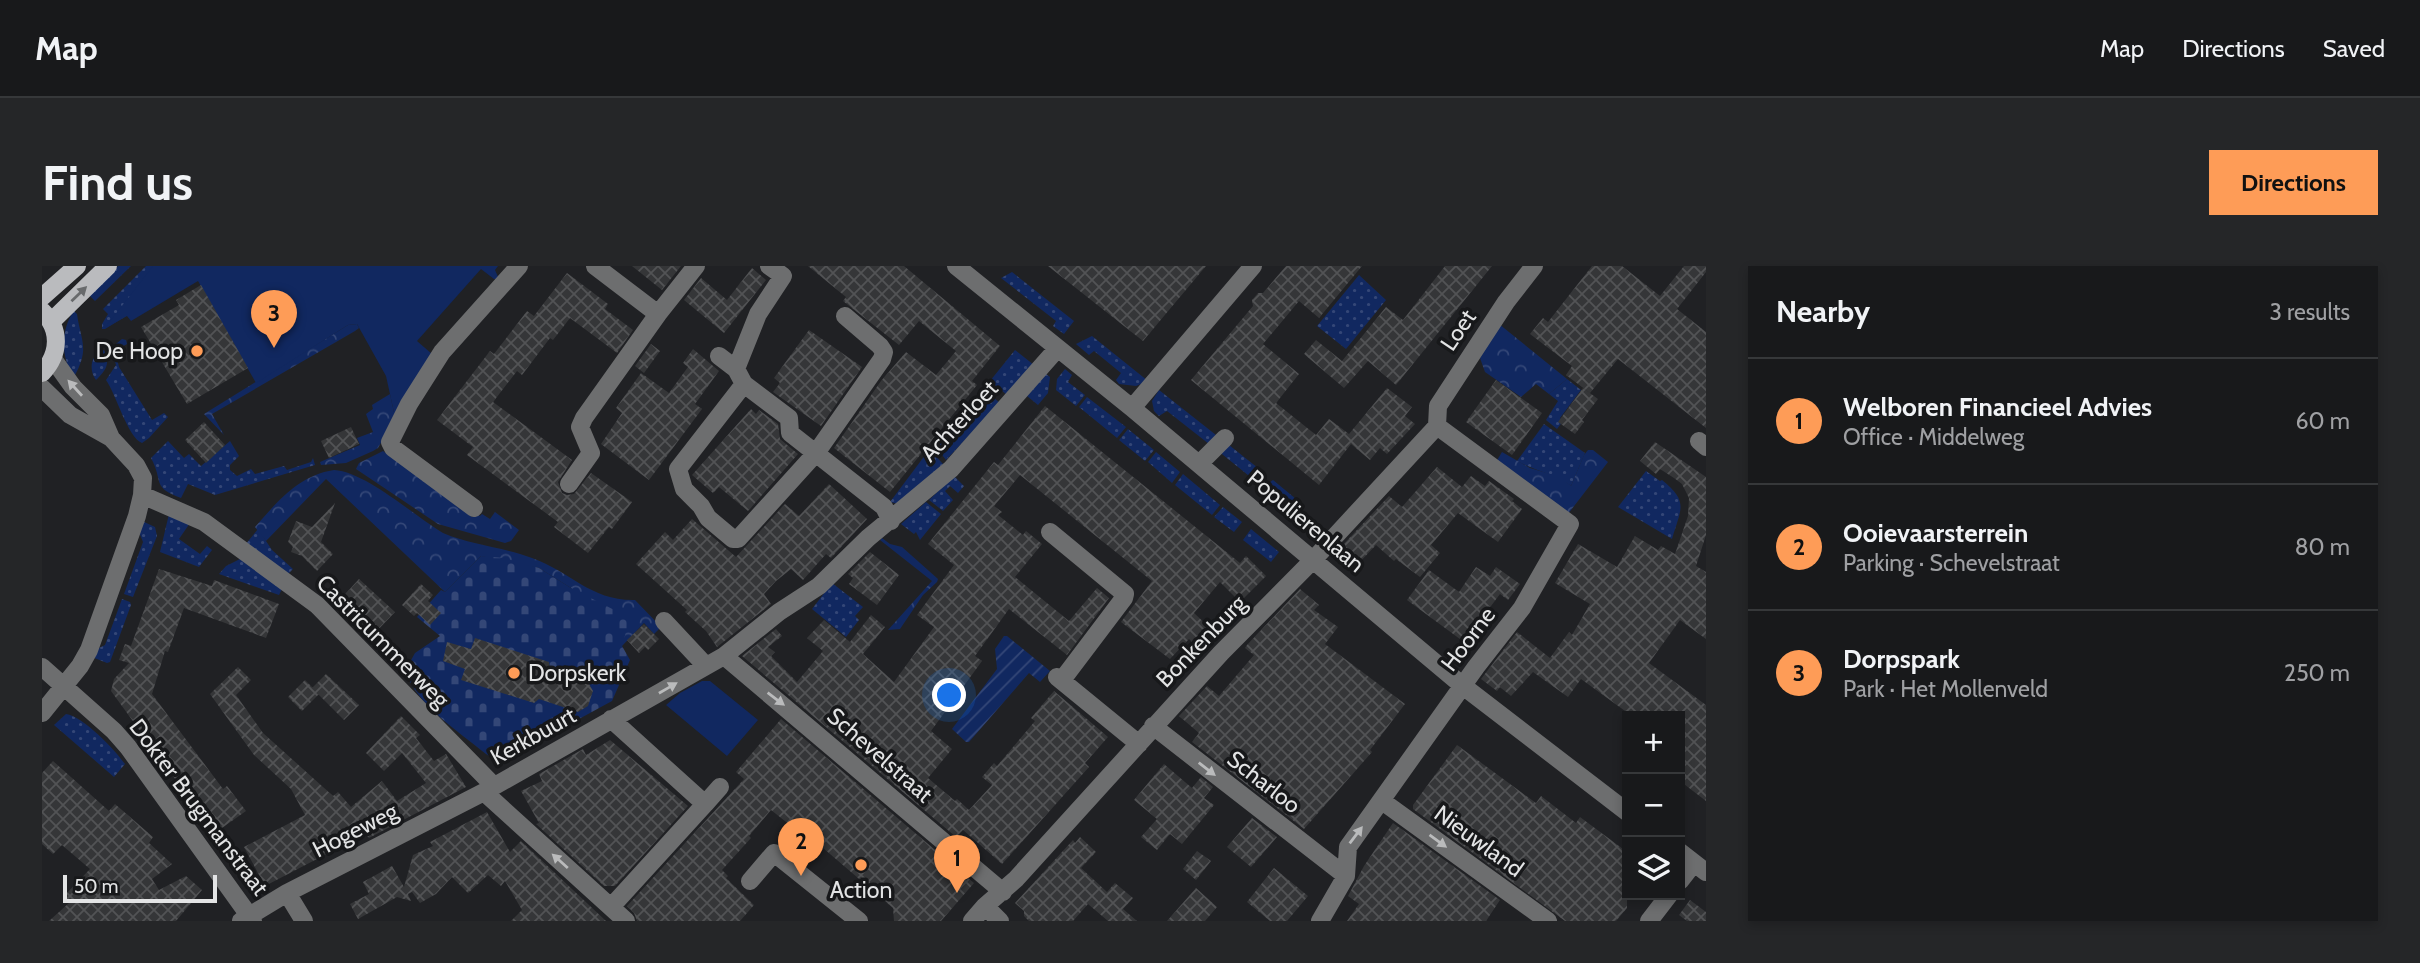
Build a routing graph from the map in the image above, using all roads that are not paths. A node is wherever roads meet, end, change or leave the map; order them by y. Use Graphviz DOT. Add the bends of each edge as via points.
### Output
graph roads {
  1 [pos="77,266"];
  2 [pos="108,266"];
  3 [pos="519,266"];
  4 [pos="595,266"];
  5 [pos="696,266"];
  6 [pos="769,266"];
  7 [pos="956,266"];
  8 [pos="1253,266"];
  9 [pos="1534,266"];
  10 [pos="42,297"];
  11 [pos="658,314"];
  12 [pos="47,316"];
  13 [pos="845,316"];
  14 [pos="1057,349"];
  15 [pos="719,356"];
  16 [pos="47,366"];
  17 [pos="740,376"];
  18 [pos="42,387"];
  19 [pos="1132,408"];
  20 [pos="1437,426"];
  21 [pos="111,438"];
  22 [pos="1225,438"];
  23 [pos="816,453"];
  24 [pos="1199,464"];
  25 [pos="569,484"];
  26 [pos="142,495"];
  27 [pos="474,508"];
  28 [pos="891,521"];
  29 [pos="1050,532"];
  30 [pos="1314,559"];
  31 [pos="664,621"];
  32 [pos="724,656"];
  33 [pos="706,666"];
  34 [pos="42,667"];
  35 [pos="1463,686"];
  36 [pos="63,687"];
  37 [pos="42,713"];
  38 [pos="611,719"];
  39 [pos="1153,726"];
  40 [pos="1139,744"];
  41 [pos="720,787"];
  42 [pos="489,789"];
  43 [pos="1382,801"];
  44 [pos="705,804"];
  45 [pos="1622,808"];
  46 [pos="1346,876"];
  47 [pos="750,881"];
  48 [pos="1003,892"];
  49 [pos="288,893"];
  50 [pos="1665,900"];
  51 [pos="985,906"];
  52 [pos="611,907"];
  53 [pos="248,919"];
  54 [pos="854,919"];
  55 [pos="304,921"];
  56 [pos="626,921"];
  57 [pos="972,921"];
  58 [pos="1000,921"];
  59 [pos="1320,921"];
  60 [pos="1548,921"];
  61 [pos="1649,921"];
  1 -- 10 [label="main road"];
  12 -- 2 [label="main road, one-way"];
  3 -- 27 [label="street" via="442,352 390,442"];
  4 -- 11 [label="street"];
  5 -- 11 [label="street"];
  6 -- 17 [label="street" via="783,276 758,314"];
  7 -- 14 [label="street, Populierenlaan"];
  8 -- 19 [label="street"];
  9 -- 20 [label="street, Loet" via="1438,406"];
  11 -- 25 [label="street" via="584,418 580,427 592,453"];
  12 -- 16 [label="main road" via="56,344"];
  13 -- 23 [label="street" via="884,352"];
  14 -- 19 [label="street, Populierenlaan"];
  14 -- 28 [label="street, Achterloet" via="951,469"];
  15 -- 17 [label="street"];
  21 -- 16 [label="street, one-way" via="101,415"];
  17 -- 23 [label="street" via="789,418 790,433"];
  17 -- 23 [label="street" via="678,469 684,489 708,518 738,539"];
  18 -- 21 [label="street" via="70,415"];
  19 -- 24 [label="street, Populierenlaan"];
  20 -- 30 [label="street, Bonkenburg"];
  20 -- 35 [label="street, Hoorne" via="1570,524 1522,608"];
  21 -- 26 [label="street" via="136,465 143,478"];
  22 -- 24 [label="street"];
  23 -- 28 [label="street" via="884,507"];
  24 -- 30 [label="street, Populierenlaan"];
  26 -- 36 [label="street" via="89,650"];
  26 -- 42 [label="street, Castricummerweg" via="204,522 317,605"];
  28 -- 32 [label="street, Achterloet" via="819,586"];
  29 -- 40 [label="street" via="1125,594 1059,679"];
  30 -- 35 [label="street, Populierenlaan"];
  30 -- 39 [label="street, Bonkenburg"];
  31 -- 33 [label="street"];
  32 -- 33 [label="street, Kerkbuurt"];
  32 -- 48 [label="street, Schevelstraat, one-way"];
  38 -- 33 [label="street, Kerkbuurt, one-way"];
  34 -- 36 [label="street, Dokter Brugmanstraat"];
  35 -- 43 [label="street, Hoorne"];
  35 -- 45 [label="street, Populierenlaan"];
  36 -- 37 [label="street"];
  36 -- 53 [label="street, Dokter Brugmanstraat" via="128,747"];
  38 -- 42 [label="street, Kerkbuurt"];
  38 -- 44 [label="street"];
  39 -- 40 [label="street, Bonkenburg"];
  39 -- 46 [label="street, Scharloo, one-way"];
  40 -- 48 [label="street, Bonkenburg"];
  41 -- 44 [label="street"];
  42 -- 49 [label="street, Hogeweg"];
  52 -- 42 [label="street, Castricummerweg, one-way"];
  46 -- 43 [label="street, Hoorne, one-way" via="1348,847"];
  43 -- 60 [label="street, Nieuwland, one-way"];
  44 -- 52 [label="street"];
  46 -- 59 [label="street, Hoorne"];
  47 -- 54 [label="street" via="774,853"];
  48 -- 51 [label="street, Bonkenburg"];
  49 -- 53 [label="street, Hogeweg"];
  49 -- 55 [label="street"];
  50 -- 61 [label="street"];
  51 -- 57 [label="street, Bonkenburg"];
  51 -- 58 [label="street"];
  52 -- 56 [label="street, Castricummerweg"];
}
